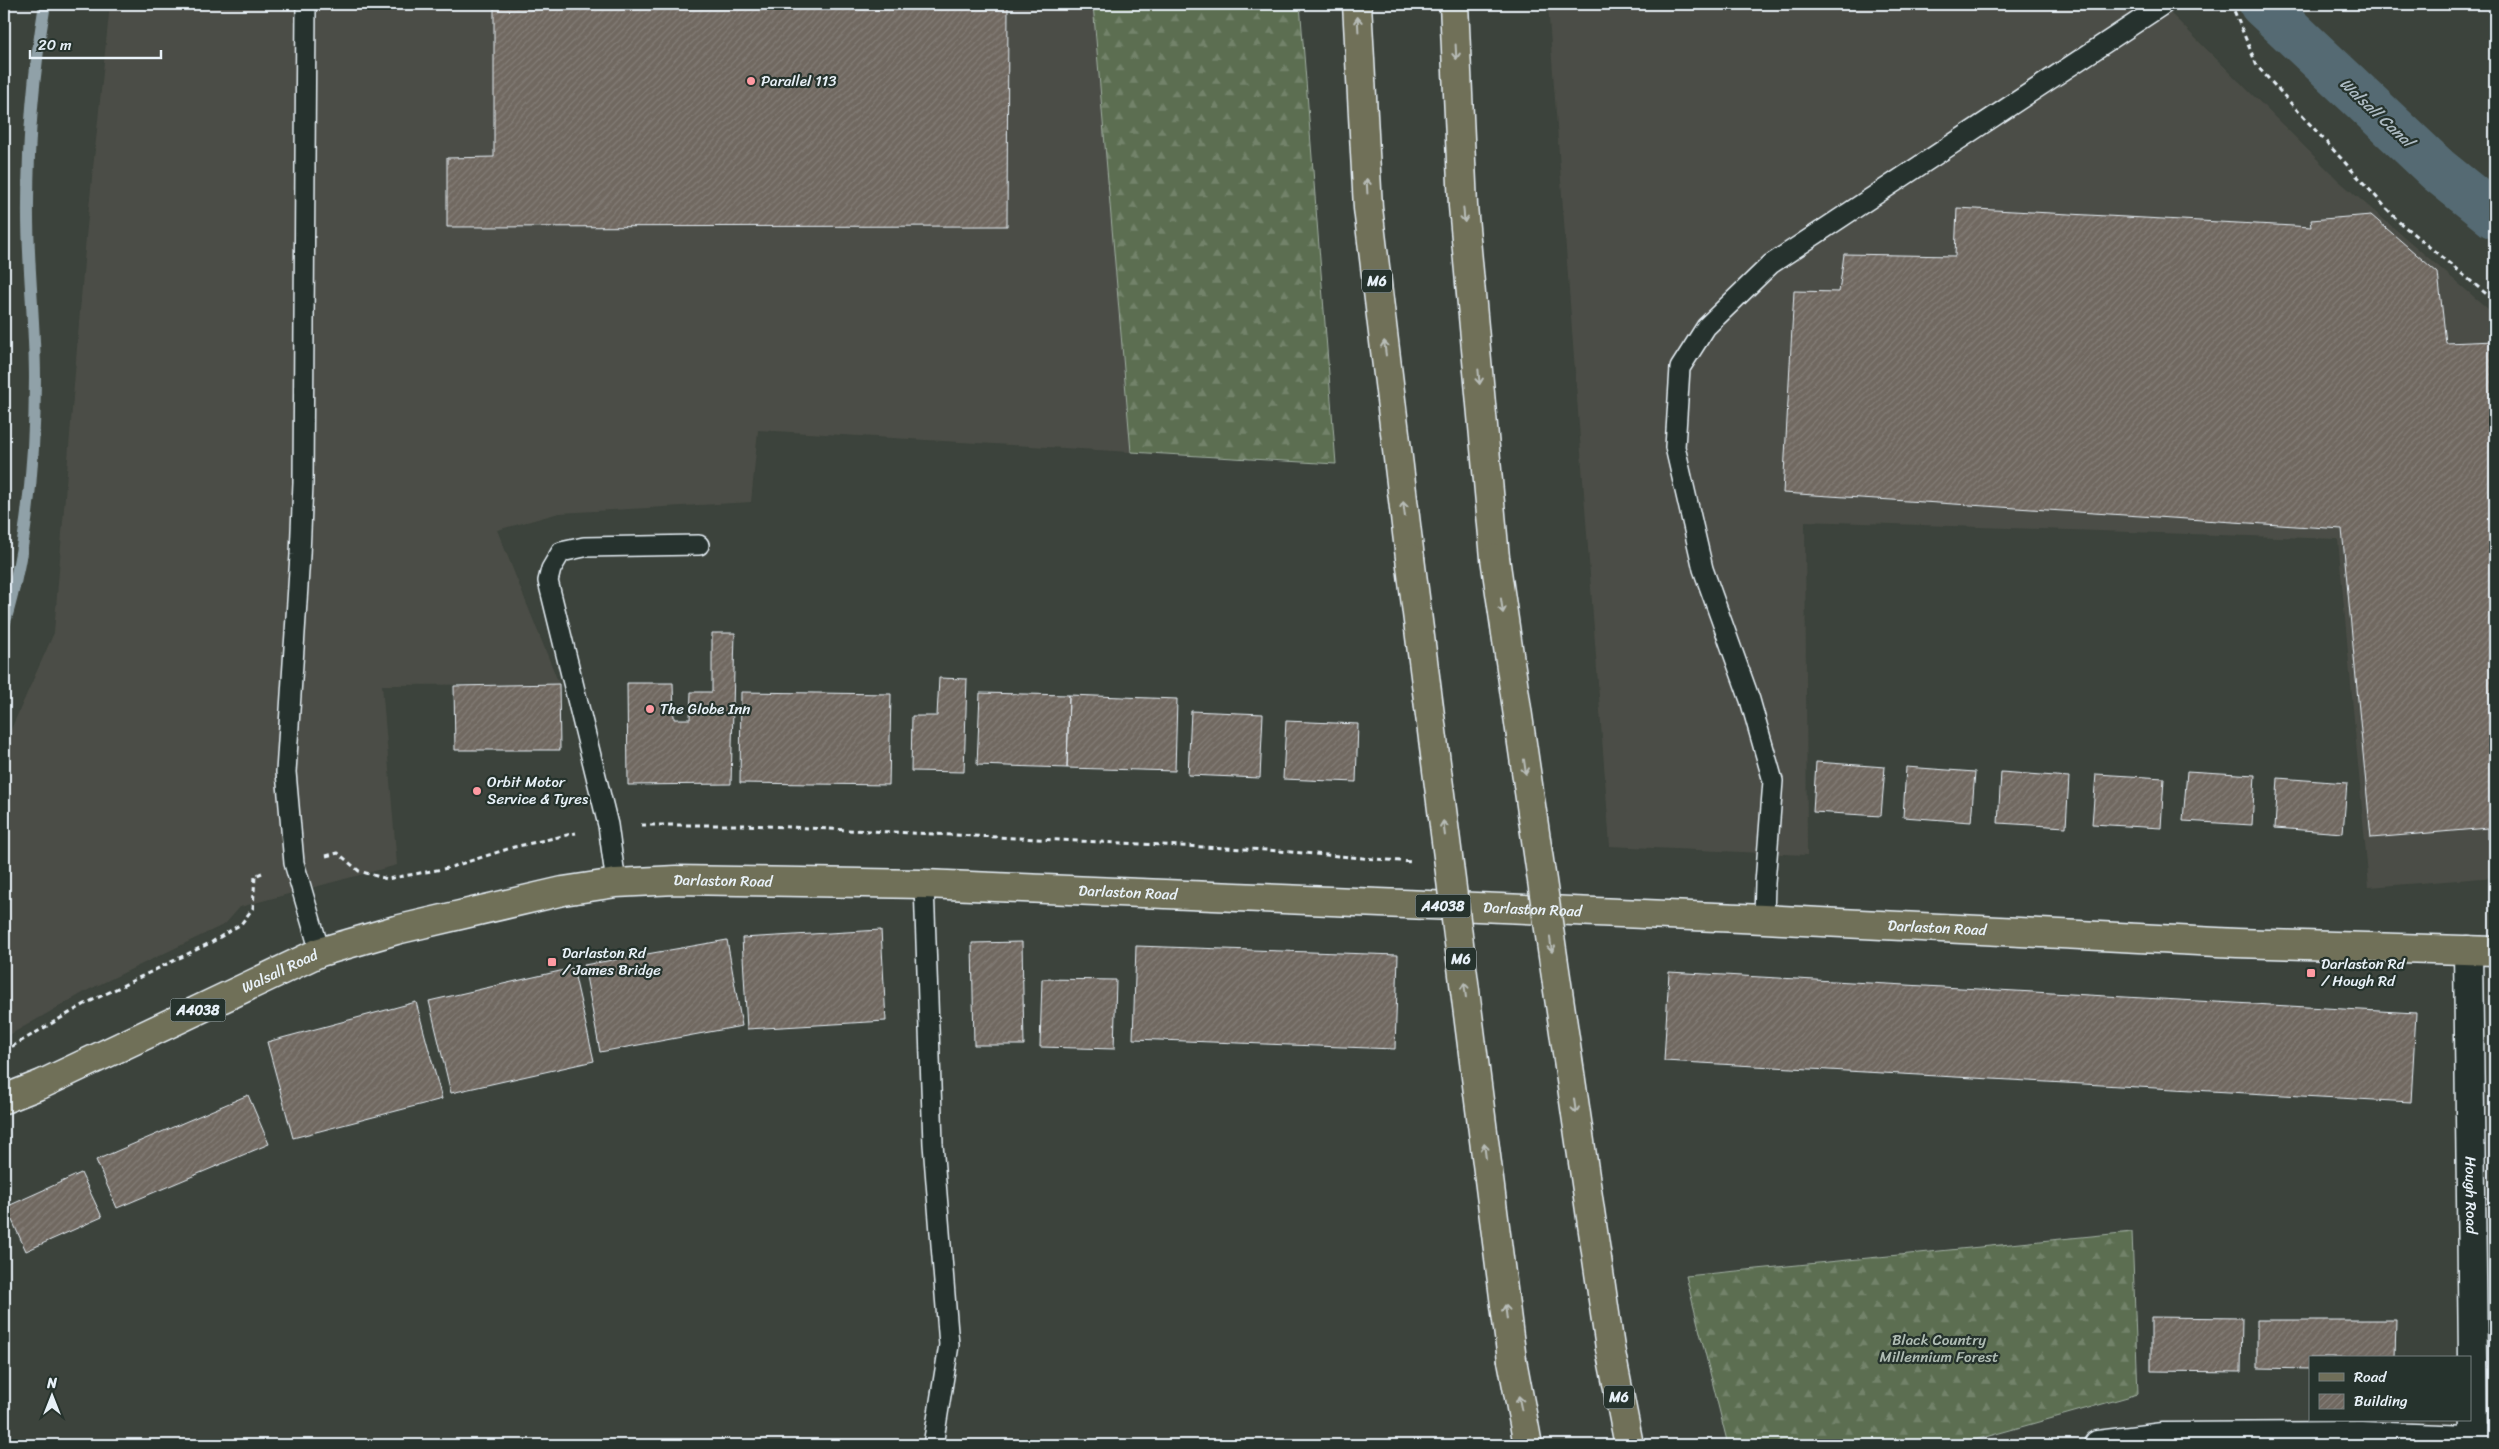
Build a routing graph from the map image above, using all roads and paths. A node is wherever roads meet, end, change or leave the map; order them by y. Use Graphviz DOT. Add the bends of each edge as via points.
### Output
graph roads {
  1 [pos="306,4"];
  2 [pos="1356,4"];
  3 [pos="1454,4"];
  4 [pos="2164,4"];
  5 [pos="2229,4"];
  6 [pos="2495,301"];
  7 [pos="699,545"];
  8 [pos="616,883"];
  9 [pos="924,884"];
  10 [pos="1764,919"];
  11 [pos="396,930"];
  12 [pos="2468,950"];
  13 [pos="2495,951"];
  14 [pos="320,952"];
  15 [pos="4,1099"];
  16 [pos="2484,1441"];
  17 [pos="933,1445"];
  18 [pos="1528,1445"];
  19 [pos="1629,1445"];
  20 [pos="2098,1445"];
  1 -- 14 [label="lane" via="302,483 286,772 294,863"];
  18 -- 2 [label="main road, M6, one-way, bridge" via="1512,1360 1368,208"];
  3 -- 19 [label="main road, M6, one-way, bridge" via="1463,206 1495,558 1610,1348"];
  4 -- 10 [label="lane" via="1770,264 1706,327 1680,368 1675,447 1703,569 1750,700 1773,781"];
  5 -- 6 [label="path" via="2256,66 2399,222"];
  7 -- 8 [label="lane" via="584,547 562,552 551,568 548,581 608,826"];
  8 -- 9 [label="main road, Darlaston Road / A4038" via="676,880"];
  8 -- 11 [label="main road, Darlaston Road / A4038" via="563,891"];
  9 -- 10 [label="main road, Darlaston Road / A4038"];
  9 -- 17 [label="lane" via="932,1144 949,1345"];
  10 -- 12 [label="main road, Darlaston Road / A4038" via="2237,943"];
  11 -- 14 [label="main road, Walsall Road / A4038"];
  12 -- 13 [label="main road, Darlaston Road / A4038"];
  12 -- 16 [label="street, Hough Road"];
  14 -- 15 [label="main road, Walsall Road / A4038"];
  16 -- 20 [label="street, Hough Road" via="2361,1436 2163,1437"];
}
